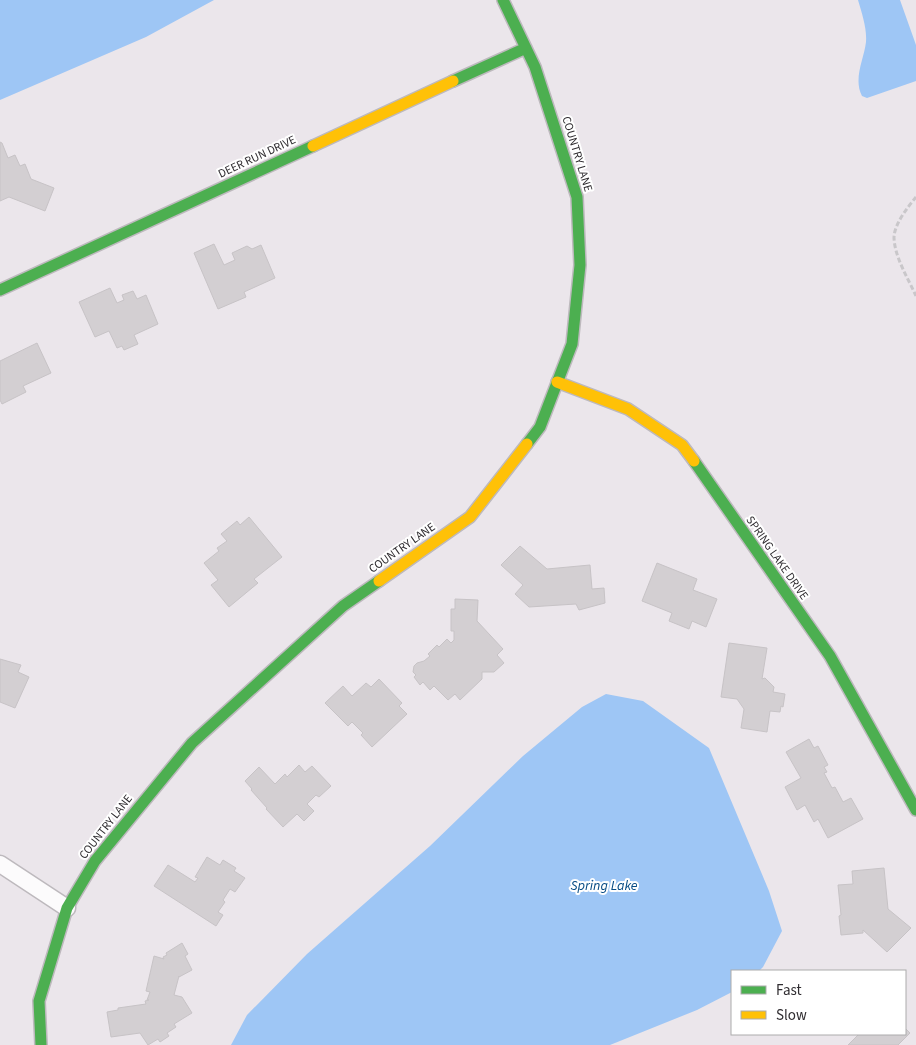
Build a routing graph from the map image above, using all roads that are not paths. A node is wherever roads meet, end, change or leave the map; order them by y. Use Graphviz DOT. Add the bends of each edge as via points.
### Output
graph roads {
  1 [pos="503,0"];
  2 [pos="526,48"];
  3 [pos="0,290"];
  4 [pos="557,382"];
  5 [pos="916,810"];
  6 [pos="0,864"];
  7 [pos="68,908"];
  8 [pos="41,1045"];
  1 -- 2 [label="street, COUNTRY LANE"];
  2 -- 3 [label="street, DEER RUN DRIVE"];
  2 -- 4 [label="street, COUNTRY LANE" via="535,66 577,197 580,265 572,344"];
  4 -- 5 [label="street, SPRING LAKE DRIVE" via="628,409 682,445 830,656"];
  4 -- 7 [label="street, COUNTRY LANE" via="540,427 470,518 343,606 192,743 95,861"];
  6 -- 7 [label="street"];
  7 -- 8 [label="street, COUNTRY LANE" via="39,1000"];
}
